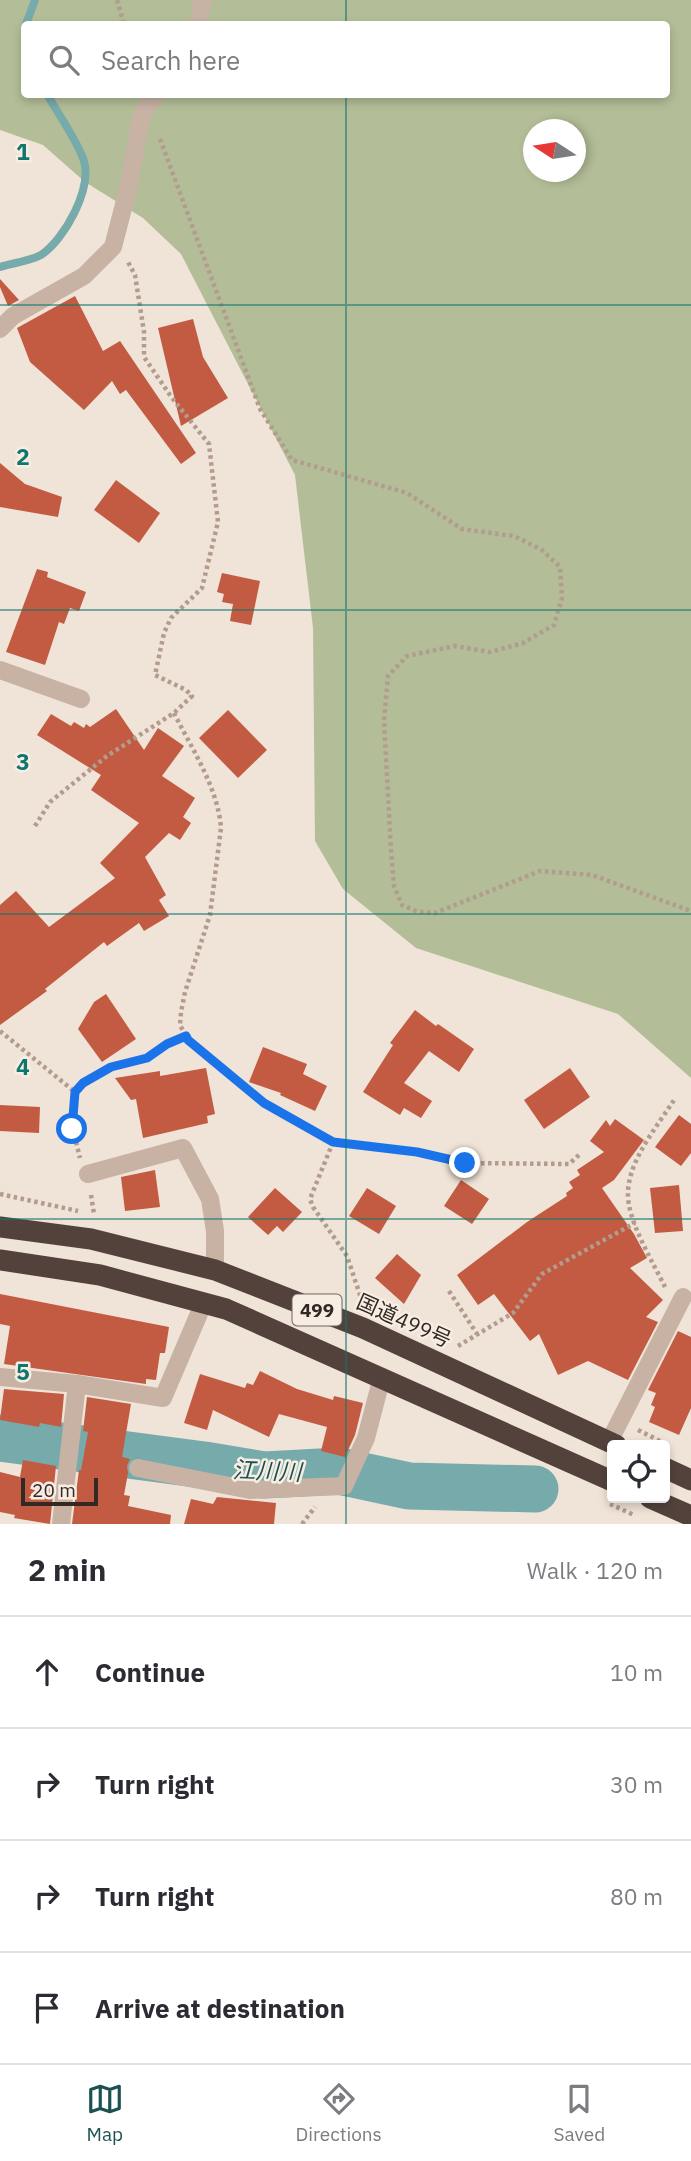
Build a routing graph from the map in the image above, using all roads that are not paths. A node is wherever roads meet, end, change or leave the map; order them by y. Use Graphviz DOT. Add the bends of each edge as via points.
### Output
graph roads {
  1 [pos="202,0"];
  2 [pos="198,21"];
  3 [pos="153,99"];
  4 [pos="0,329"];
  5 [pos="0,670"];
  6 [pos="80,699"];
  7 [pos="88,1174"];
  8 [pos="0,1227"];
  9 [pos="0,1260"];
  10 [pos="215,1270"];
  11 [pos="204,1302"];
  12 [pos="679,1303"];
  13 [pos="0,1377"];
  14 [pos="382,1377"];
  15 [pos="77,1384"];
  16 [pos="607,1440"];
  17 [pos="614,1440"];
  18 [pos="138,1468"];
  19 [pos="670,1470"];
  20 [pos="607,1479"];
  21 [pos="691,1480"];
  22 [pos="661,1503"];
  23 [pos="691,1516"];
  24 [pos="61,1524"];
  1 -- 2 [label="street"];
  3 -- 4 [label="street" via="141,118 113,247 84,276 13,316"];
  5 -- 6 [label="street"];
  7 -- 10 [label="street" via="183,1148 210,1199"];
  8 -- 10 [label="highway, 国道499号 / 499" via="91,1239"];
  9 -- 11 [label="highway, 499" via="100,1275"];
  10 -- 16 [label="highway, 国道499号 / 499" via="363,1328"];
  11 -- 14 [label="highway, 499"];
  11 -- 15 [label="street" via="163,1398"];
  12 -- 17 [label="street"];
  13 -- 15 [label="street"];
  14 -- 18 [label="street" via="366,1437 344,1486 250,1490"];
  14 -- 20 [label="highway, 499"];
  15 -- 24 [label="street"];
  19 -- 21 [label="highway"];
  22 -- 23 [label="highway"];
}
